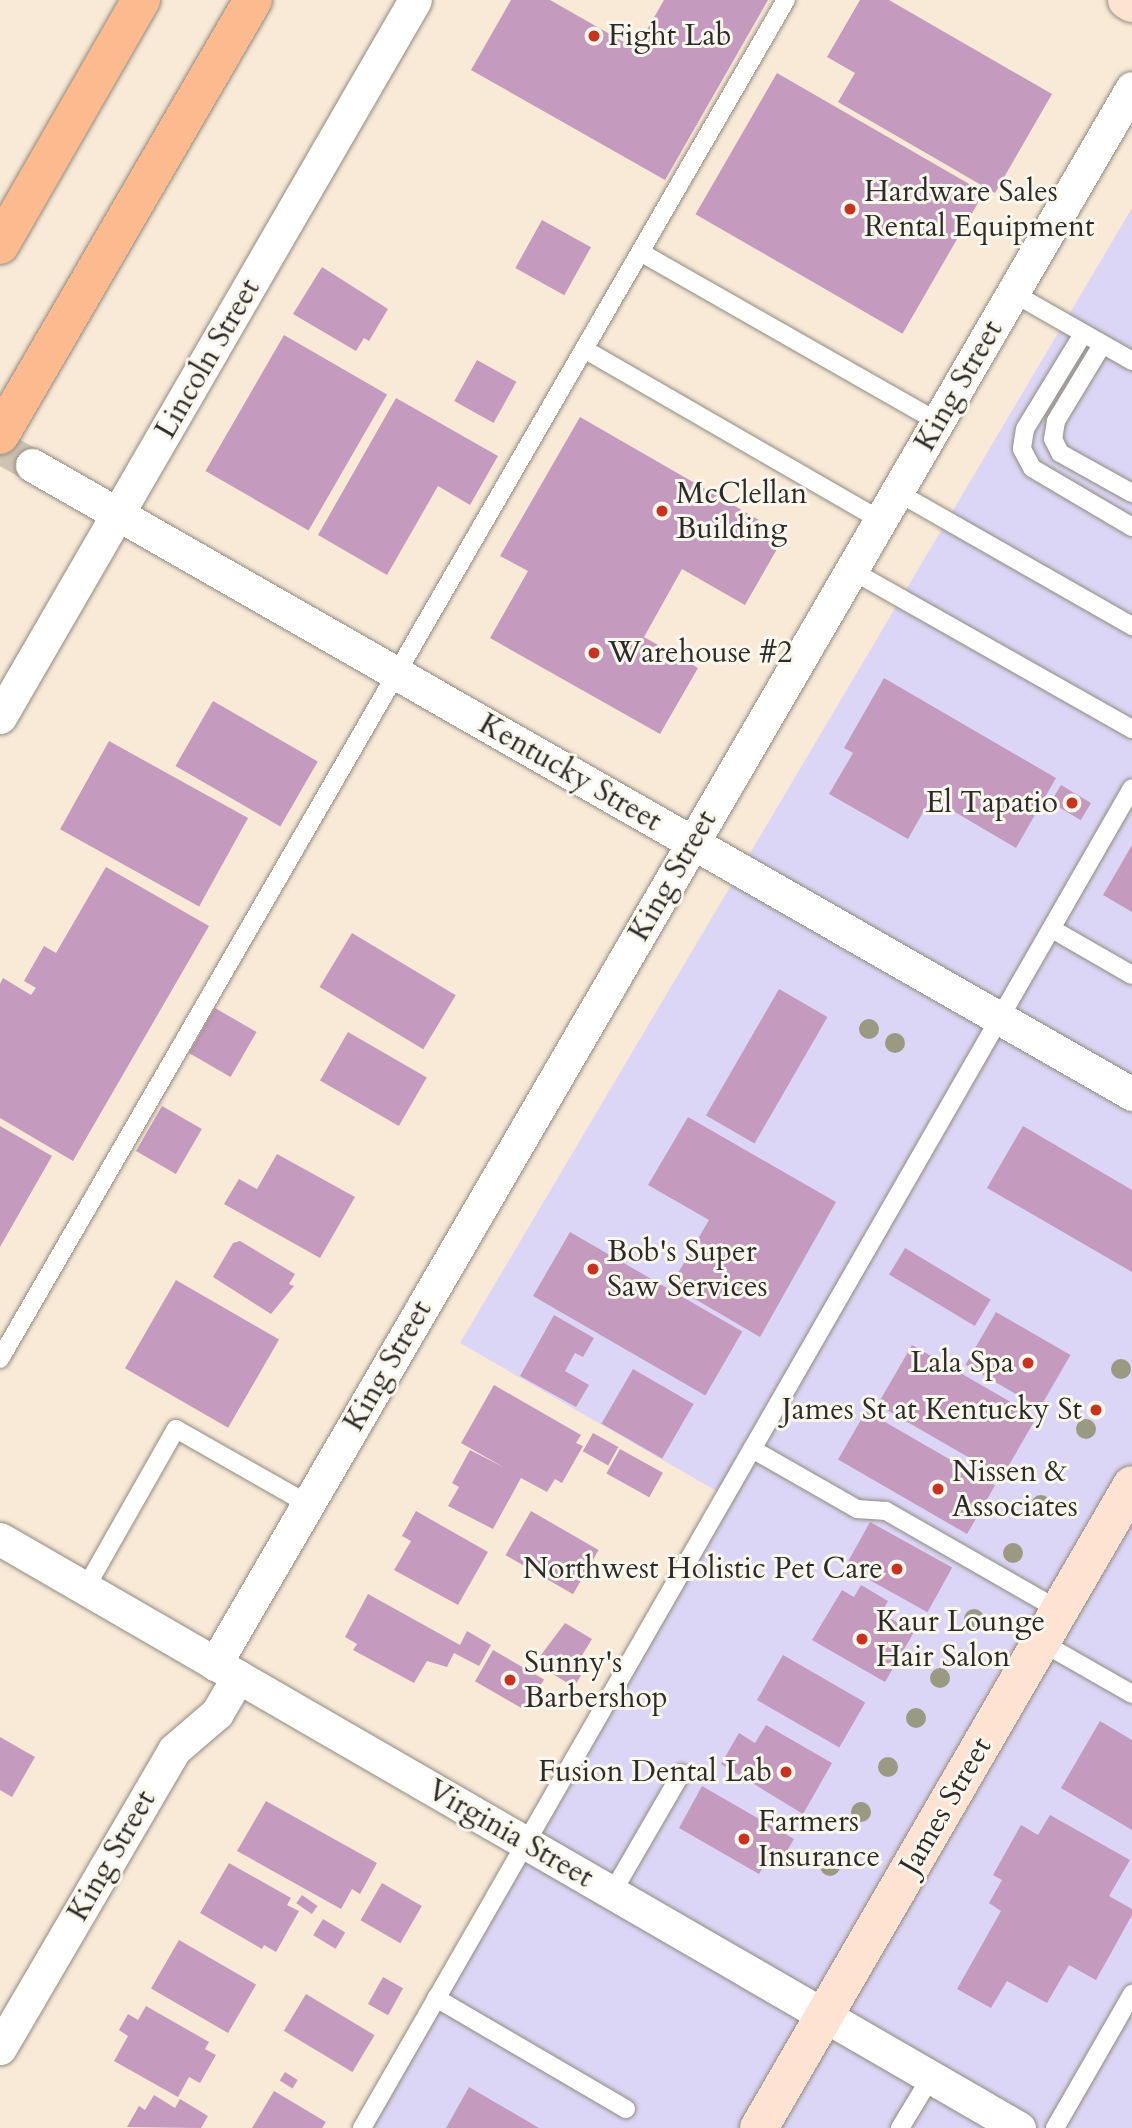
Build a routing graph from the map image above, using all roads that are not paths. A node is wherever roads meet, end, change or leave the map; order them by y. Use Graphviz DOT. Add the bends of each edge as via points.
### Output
graph roads {
  1 [pos="141,0"];
  2 [pos="253,0"];
  3 [pos="415,0"];
  4 [pos="786,0"];
  5 [pos="1127,0"];
  6 [pos="1132,3"];
  7 [pos="1132,88"];
  8 [pos="0,245"];
  9 [pos="640,253"];
  10 [pos="1013,293"];
  11 [pos="1083,334"];
  12 [pos="1102,345"];
  13 [pos="584,349"];
  14 [pos="1132,362"];
  15 [pos="938,422"];
  16 [pos="0,435"];
  17 [pos="33,466"];
  18 [pos="1132,493"];
  19 [pos="889,506"];
  20 [pos="117,514"];
  21 [pos="1132,527"];
  22 [pos="852,570"];
  23 [pos="1132,626"];
  24 [pos="396,674"];
  25 [pos="0,717"];
  26 [pos="1132,729"];
  27 [pos="1132,789"];
  28 [pos="692,843"];
  29 [pos="1052,929"];
  30 [pos="1132,975"];
  31 [pos="1000,1019"];
  32 [pos="1132,1094"];
  33 [pos="0,1359"];
  34 [pos="752,1449"];
  35 [pos="1132,1485"];
  36 [pos="308,1504"];
  37 [pos="0,1539"];
  38 [pos="85,1589"];
  39 [pos="1050,1626"];
  40 [pos="227,1671"];
  41 [pos="1132,1694"];
  42 [pos="681,1774"];
  43 [pos="526,1843"];
  44 [pos="612,1893"];
  45 [pos="1132,1994"];
  46 [pos="436,1998"];
  47 [pos="825,2016"];
  48 [pos="0,2048"];
  49 [pos="931,2077"];
  50 [pos="626,2109"];
  51 [pos="365,2127"];
  52 [pos="760,2128"];
  53 [pos="900,2128"];
  54 [pos="1019,2128"];
  55 [pos="1055,2128"];
  1 -- 8 [label="highway"];
  2 -- 16 [label="highway"];
  3 -- 20 [label="street, Lincoln Street"];
  4 -- 9 [label="lane"];
  5 -- 6 [label="main road"];
  7 -- 10 [label="street, King Street"];
  9 -- 13 [label="lane"];
  9 -- 15 [label="lane"];
  10 -- 11 [label="lane"];
  10 -- 15 [label="street, King Street"];
  11 -- 12 [label="lane"];
  11 -- 21 [label="lane" via="1025,429 1022,449 1032,468"];
  12 -- 14 [label="lane"];
  12 -- 18 [label="lane" via="1056,421 1053,439 1060,453"];
  13 -- 19 [label="lane"];
  13 -- 24 [label="lane"];
  15 -- 19 [label="street, King Street"];
  17 -- 20 [label="street, Kentucky Street"];
  19 -- 22 [label="street, King Street"];
  19 -- 23 [label="lane"];
  20 -- 24 [label="street, Kentucky Street"];
  20 -- 25 [label="street, Lincoln Street"];
  22 -- 26 [label="lane"];
  22 -- 28 [label="street, King Street"];
  24 -- 28 [label="street, Kentucky Street"];
  24 -- 33 [label="lane"];
  27 -- 29 [label="lane"];
  28 -- 31 [label="street, Kentucky Street"];
  28 -- 36 [label="street, King Street"];
  29 -- 30 [label="lane"];
  29 -- 31 [label="lane"];
  31 -- 32 [label="street, Kentucky Street"];
  31 -- 34 [label="lane"];
  34 -- 39 [label="lane" via="857,1509 886,1511"];
  34 -- 43 [label="lane"];
  35 -- 39 [label="main road, James Street"];
  36 -- 38 [label="lane" via="176,1429"];
  36 -- 40 [label="street, King Street"];
  37 -- 38 [label="street, Virginia Street"];
  38 -- 40 [label="street, Virginia Street"];
  39 -- 41 [label="lane"];
  39 -- 47 [label="main road, James Street"];
  40 -- 43 [label="street, Virginia Street"];
  40 -- 48 [label="street, King Street" via="217,1713 174,1750"];
  42 -- 44 [label="lane"];
  43 -- 44 [label="street, Virginia Street"];
  43 -- 46 [label="lane"];
  44 -- 47 [label="street, Virginia Street"];
  45 -- 55 [label="lane"];
  46 -- 50 [label="lane"];
  46 -- 51 [label="lane"];
  47 -- 49 [label="street, Virginia Street"];
  47 -- 52 [label="main road, James Street"];
  49 -- 53 [label="lane"];
  49 -- 54 [label="street, Virginia Street"];
}
